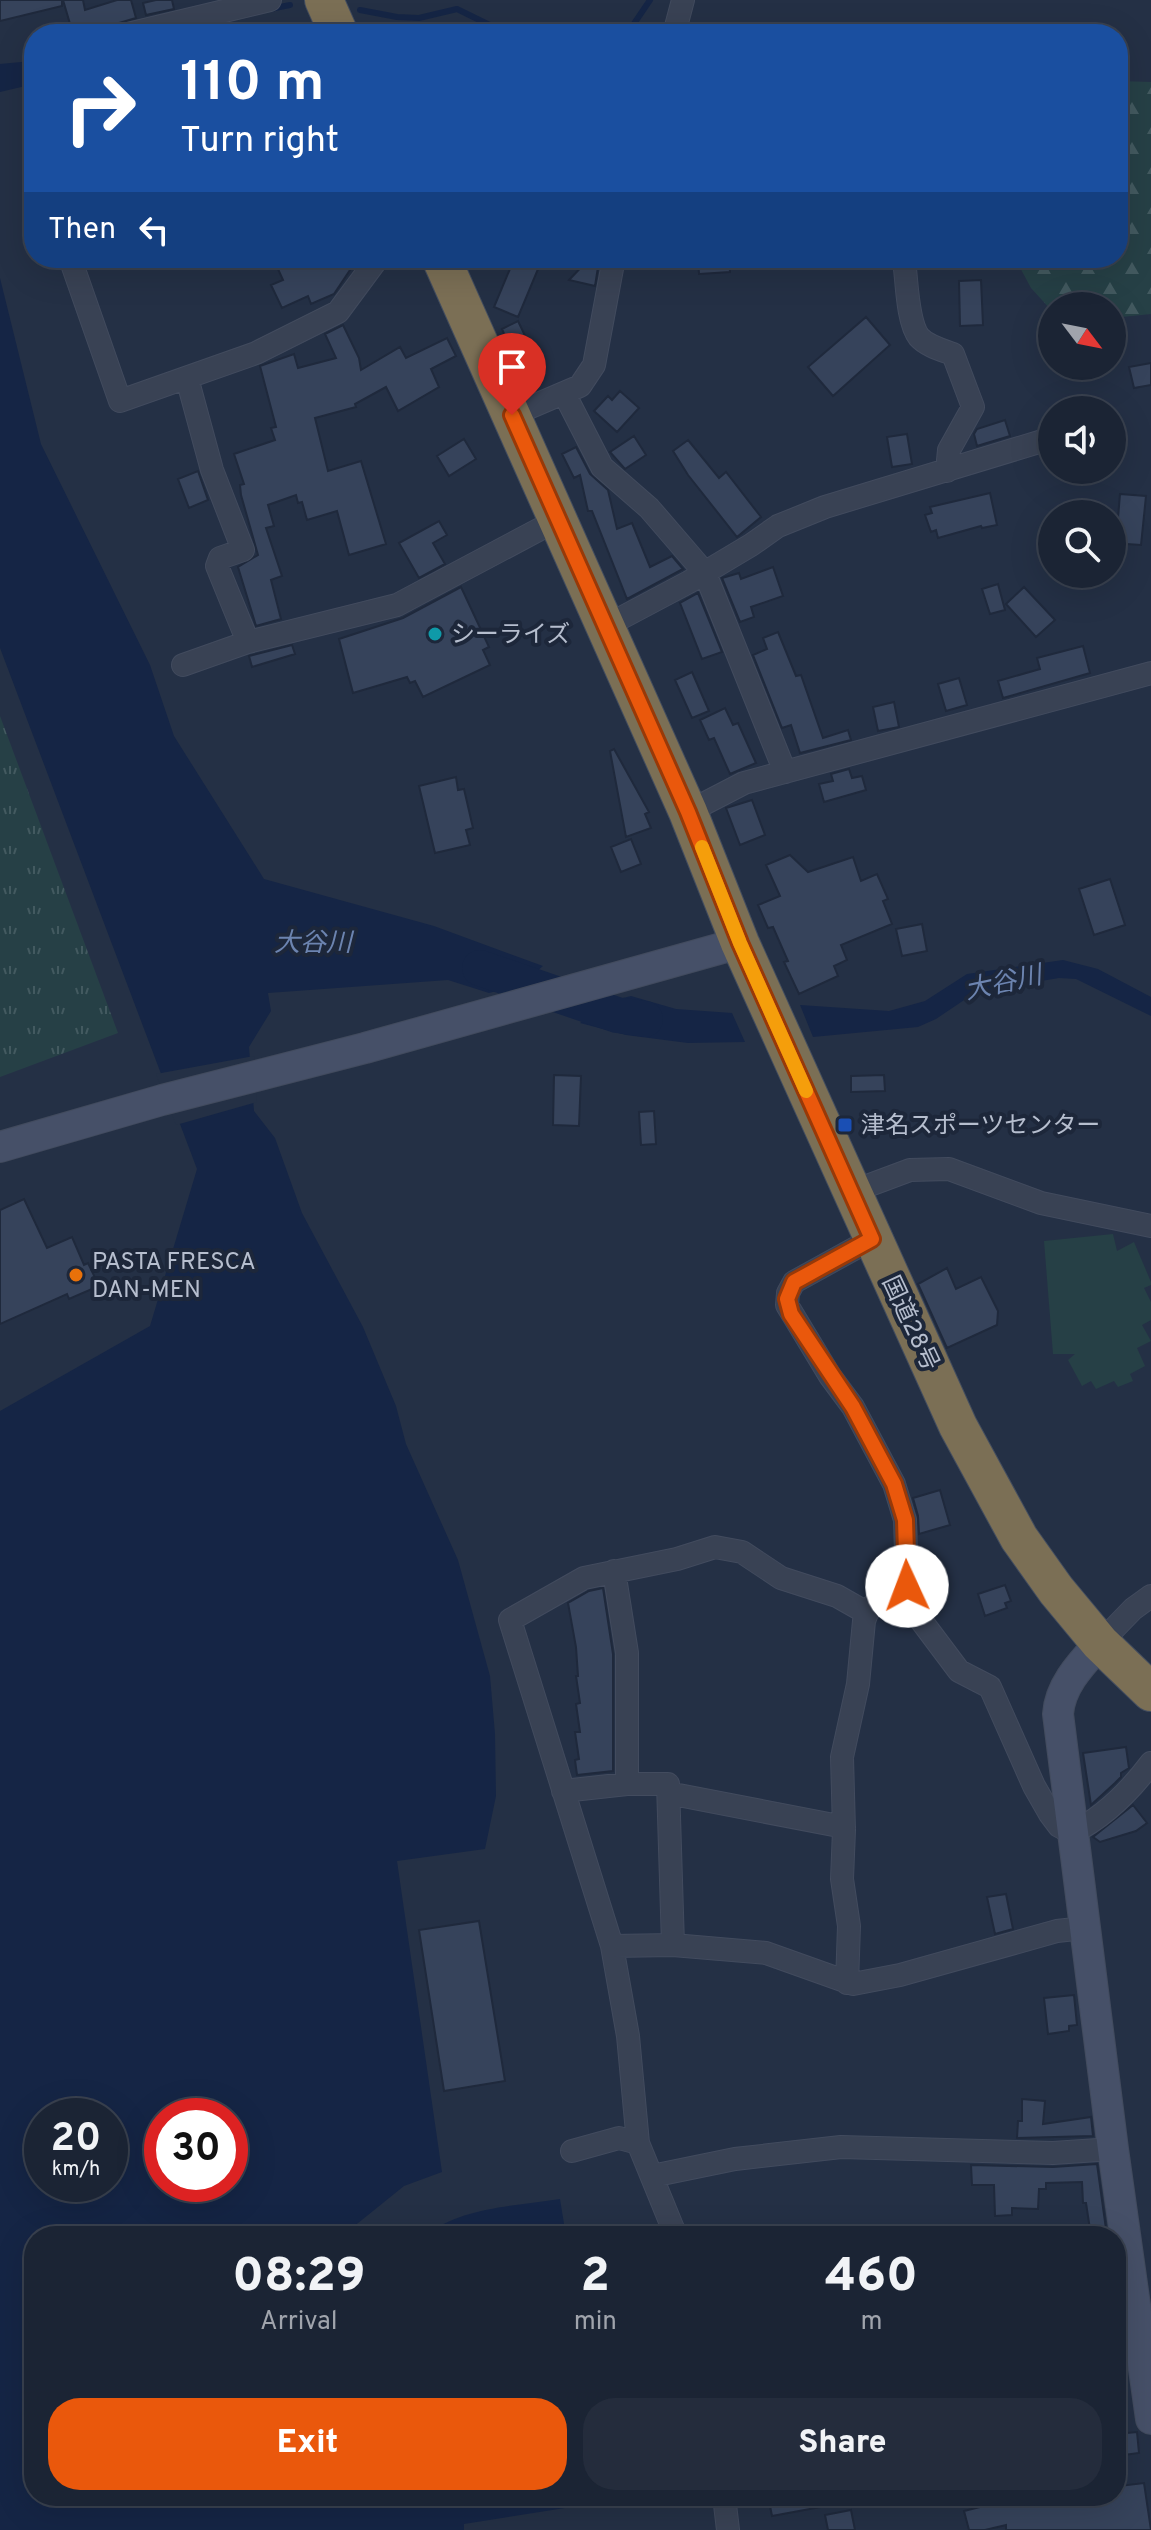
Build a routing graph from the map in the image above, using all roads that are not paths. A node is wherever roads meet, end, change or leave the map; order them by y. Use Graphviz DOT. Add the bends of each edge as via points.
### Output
graph roads {
  1 [pos="270,0"];
  2 [pos="324,0"];
  3 [pos="683,0"];
  4 [pos="170,24"];
  5 [pos="335,24"];
  6 [pos="677,24"];
  7 [pos="73,268"];
  8 [pos="371,268"];
  9 [pos="446,268"];
  10 [pos="612,268"];
  11 [pos="905,269"];
  12 [pos="187,378"];
  13 [pos="564,393"];
  14 [pos="512,415"];
  15 [pos="1038,442"];
  16 [pos="947,471"];
  17 [pos="559,519"];
  18 [pos="705,573"];
  19 [pos="606,626"];
  20 [pos="248,642"];
  21 [pos="183,665"];
  22 [pos="1151,673"];
  23 [pos="785,772"];
  24 [pos="688,812"];
  25 [pos="740,943"];
  26 [pos="0,1147"];
  27 [pos="851,1192"];
  28 [pos="1151,1226"];
  29 [pos="872,1239"];
  30 [pos="905,1566"];
  31 [pos="614,1571"];
  32 [pos="1151,1596"];
  33 [pos="867,1613"];
  34 [pos="1100,1643"];
  35 [pos="1151,1692"];
  36 [pos="1151,1763"];
  37 [pos="627,1784"];
  38 [pos="563,1791"];
  39 [pos="668,1793"];
  40 [pos="844,1827"];
  41 [pos="1072,1833"];
  42 [pos="1084,1928"];
  43 [pos="673,1945"];
  44 [pos="612,1946"];
  45 [pos="847,1983"];
  46 [pos="638,2143"];
  47 [pos="1113,2149"];
  48 [pos="572,2151"];
  49 [pos="652,2176"];
  50 [pos="672,2226"];
  51 [pos="1145,2322"];
  52 [pos="1151,2419"];
  53 [pos="725,2506"];
  54 [pos="728,2530"];
  1 -- 4 [label="street"];
  2 -- 5 [label="highway"];
  3 -- 6 [label="street"];
  7 -- 12 [label="street" via="120,401"];
  8 -- 12 [label="street" via="338,312 256,353"];
  9 -- 14 [label="highway, 国道28号"];
  10 -- 13 [label="street" via="594,365 580,386"];
  11 -- 16 [label="street" via="918,336 953,354 973,407 949,450"];
  12 -- 20 [label="street" via="212,470 243,550 220,558 217,566"];
  13 -- 14 [label="street"];
  13 -- 18 [label="street" via="602,467 649,508"];
  14 -- 17 [label="highway, 国道28号"];
  15 -- 16 [label="street"];
  16 -- 18 [label="street" via="778,526"];
  17 -- 19 [label="highway, 国道28号"];
  17 -- 20 [label="street" via="397,605"];
  18 -- 19 [label="street"];
  18 -- 23 [label="street"];
  19 -- 24 [label="highway, 国道28号"];
  20 -- 21 [label="street"];
  22 -- 23 [label="street"];
  23 -- 24 [label="street" via="744,783"];
  24 -- 25 [label="highway, 国道28号"];
  25 -- 26 [label="street"];
  25 -- 27 [label="highway, 国道28号"];
  27 -- 28 [label="street" via="910,1170 949,1169 1041,1203"];
  27 -- 29 [label="highway, 国道28号"];
  29 -- 30 [label="street" via="794,1282 787,1305 853,1407 894,1484 905,1520"];
  29 -- 34 [label="highway, 国道28号" via="988,1485 1028,1551"];
  30 -- 33 [label="street"];
  30 -- 41 [label="street" via="920,1619 959,1671 990,1687 1042,1800 1059,1826"];
  31 -- 33 [label="street" via="728,1548 781,1578 825,1591"];
  31 -- 37 [label="street" via="627,1653"];
  31 -- 38 [label="street" via="584,1578 510,1620"];
  32 -- 34 [label="street"];
  33 -- 40 [label="street" via="842,1757"];
  34 -- 35 [label="highway, 国道28号"];
  34 -- 41 [label="street" via="1069,1681 1058,1707"];
  36 -- 41 [label="street" via="1134,1786"];
  37 -- 38 [label="street"];
  37 -- 39 [label="street" via="668,1784"];
  38 -- 44 [label="street"];
  39 -- 40 [label="street"];
  39 -- 43 [label="street"];
  40 -- 45 [label="street"];
  41 -- 42 [label="street"];
  42 -- 45 [label="street" via="900,1975"];
  42 -- 47 [label="street"];
  43 -- 44 [label="street"];
  43 -- 45 [label="street" via="766,1953"];
  44 -- 46 [label="street" via="628,2036"];
  46 -- 48 [label="street" via="619,2138"];
  46 -- 49 [label="street"];
  47 -- 49 [label="street" via="1053,2153 841,2147 735,2159"];
  47 -- 51 [label="street"];
  49 -- 50 [label="street"];
  51 -- 52 [label="street"];
  53 -- 54 [label="street"];
}
